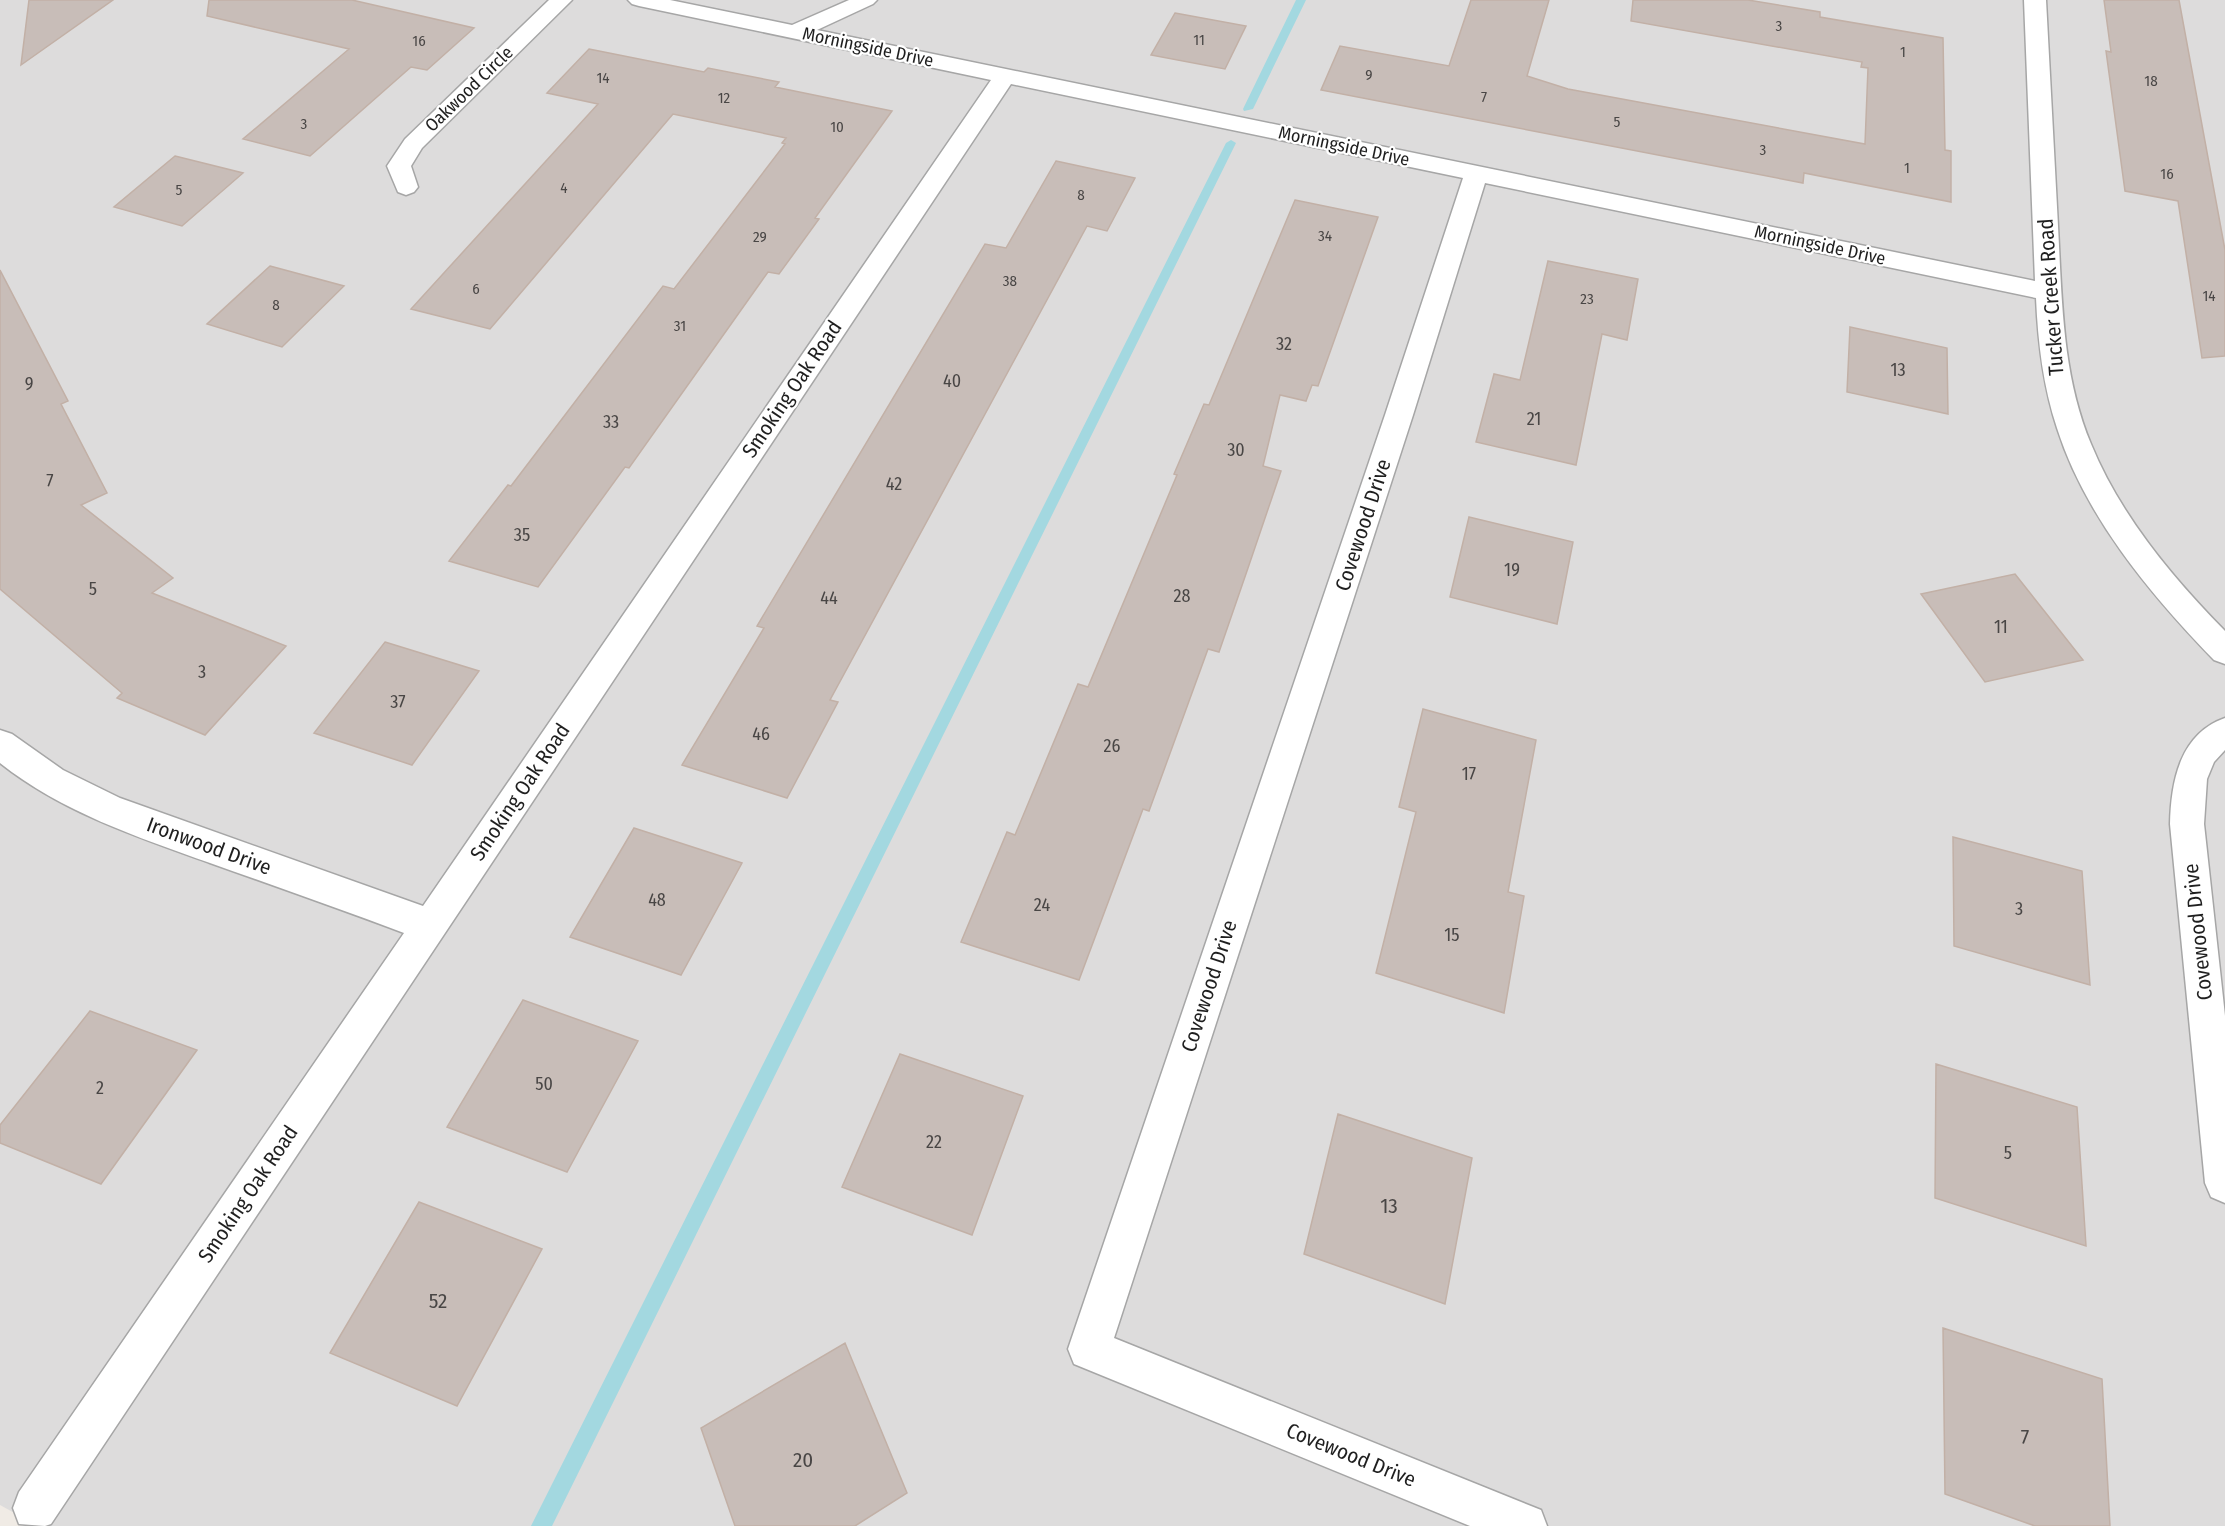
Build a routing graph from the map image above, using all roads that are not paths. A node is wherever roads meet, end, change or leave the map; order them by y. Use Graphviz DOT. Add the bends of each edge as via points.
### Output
graph roads {
  1 [pos="561,0"];
  2 [pos="639,0"];
  3 [pos="866,0"];
  4 [pos="2030,1"];
  5 [pos="795,32"];
  6 [pos="1005,76"];
  7 [pos="1476,174"];
  8 [pos="406,187"];
  9 [pos="2048,292"];
  10 [pos="2225,651"];
  11 [pos="2225,732"];
  12 [pos="0,744"];
  13 [pos="429,925"];
  14 [pos="2225,1183"];
  15 [pos="35,1508"];
  16 [pos="1525,1526"];
  1 -- 8 [label="street, Oakwood Circle" via="413,144 399,165"];
  2 -- 5 [label="street, Morningside Drive"];
  3 -- 5 [label="street"];
  4 -- 9 [label="street, Tucker Creek Road"];
  5 -- 6 [label="street, Morningside Drive"];
  6 -- 7 [label="street, Morningside Drive"];
  6 -- 13 [label="street, Smoking Oak Road"];
  7 -- 9 [label="street, Morningside Drive"];
  7 -- 16 [label="street, Covewood Drive" via="1089,1349"];
  9 -- 10 [label="street, Tucker Creek Road" via="2051,343 2061,398 2082,457 2120,523 2172,595"];
  11 -- 14 [label="street, Covewood Drive" via="2212,739 2193,764 2186,799 2187,839"];
  12 -- 13 [label="street, Ironwood Drive" via="88,800"];
  13 -- 15 [label="street, Smoking Oak Road"];
}
